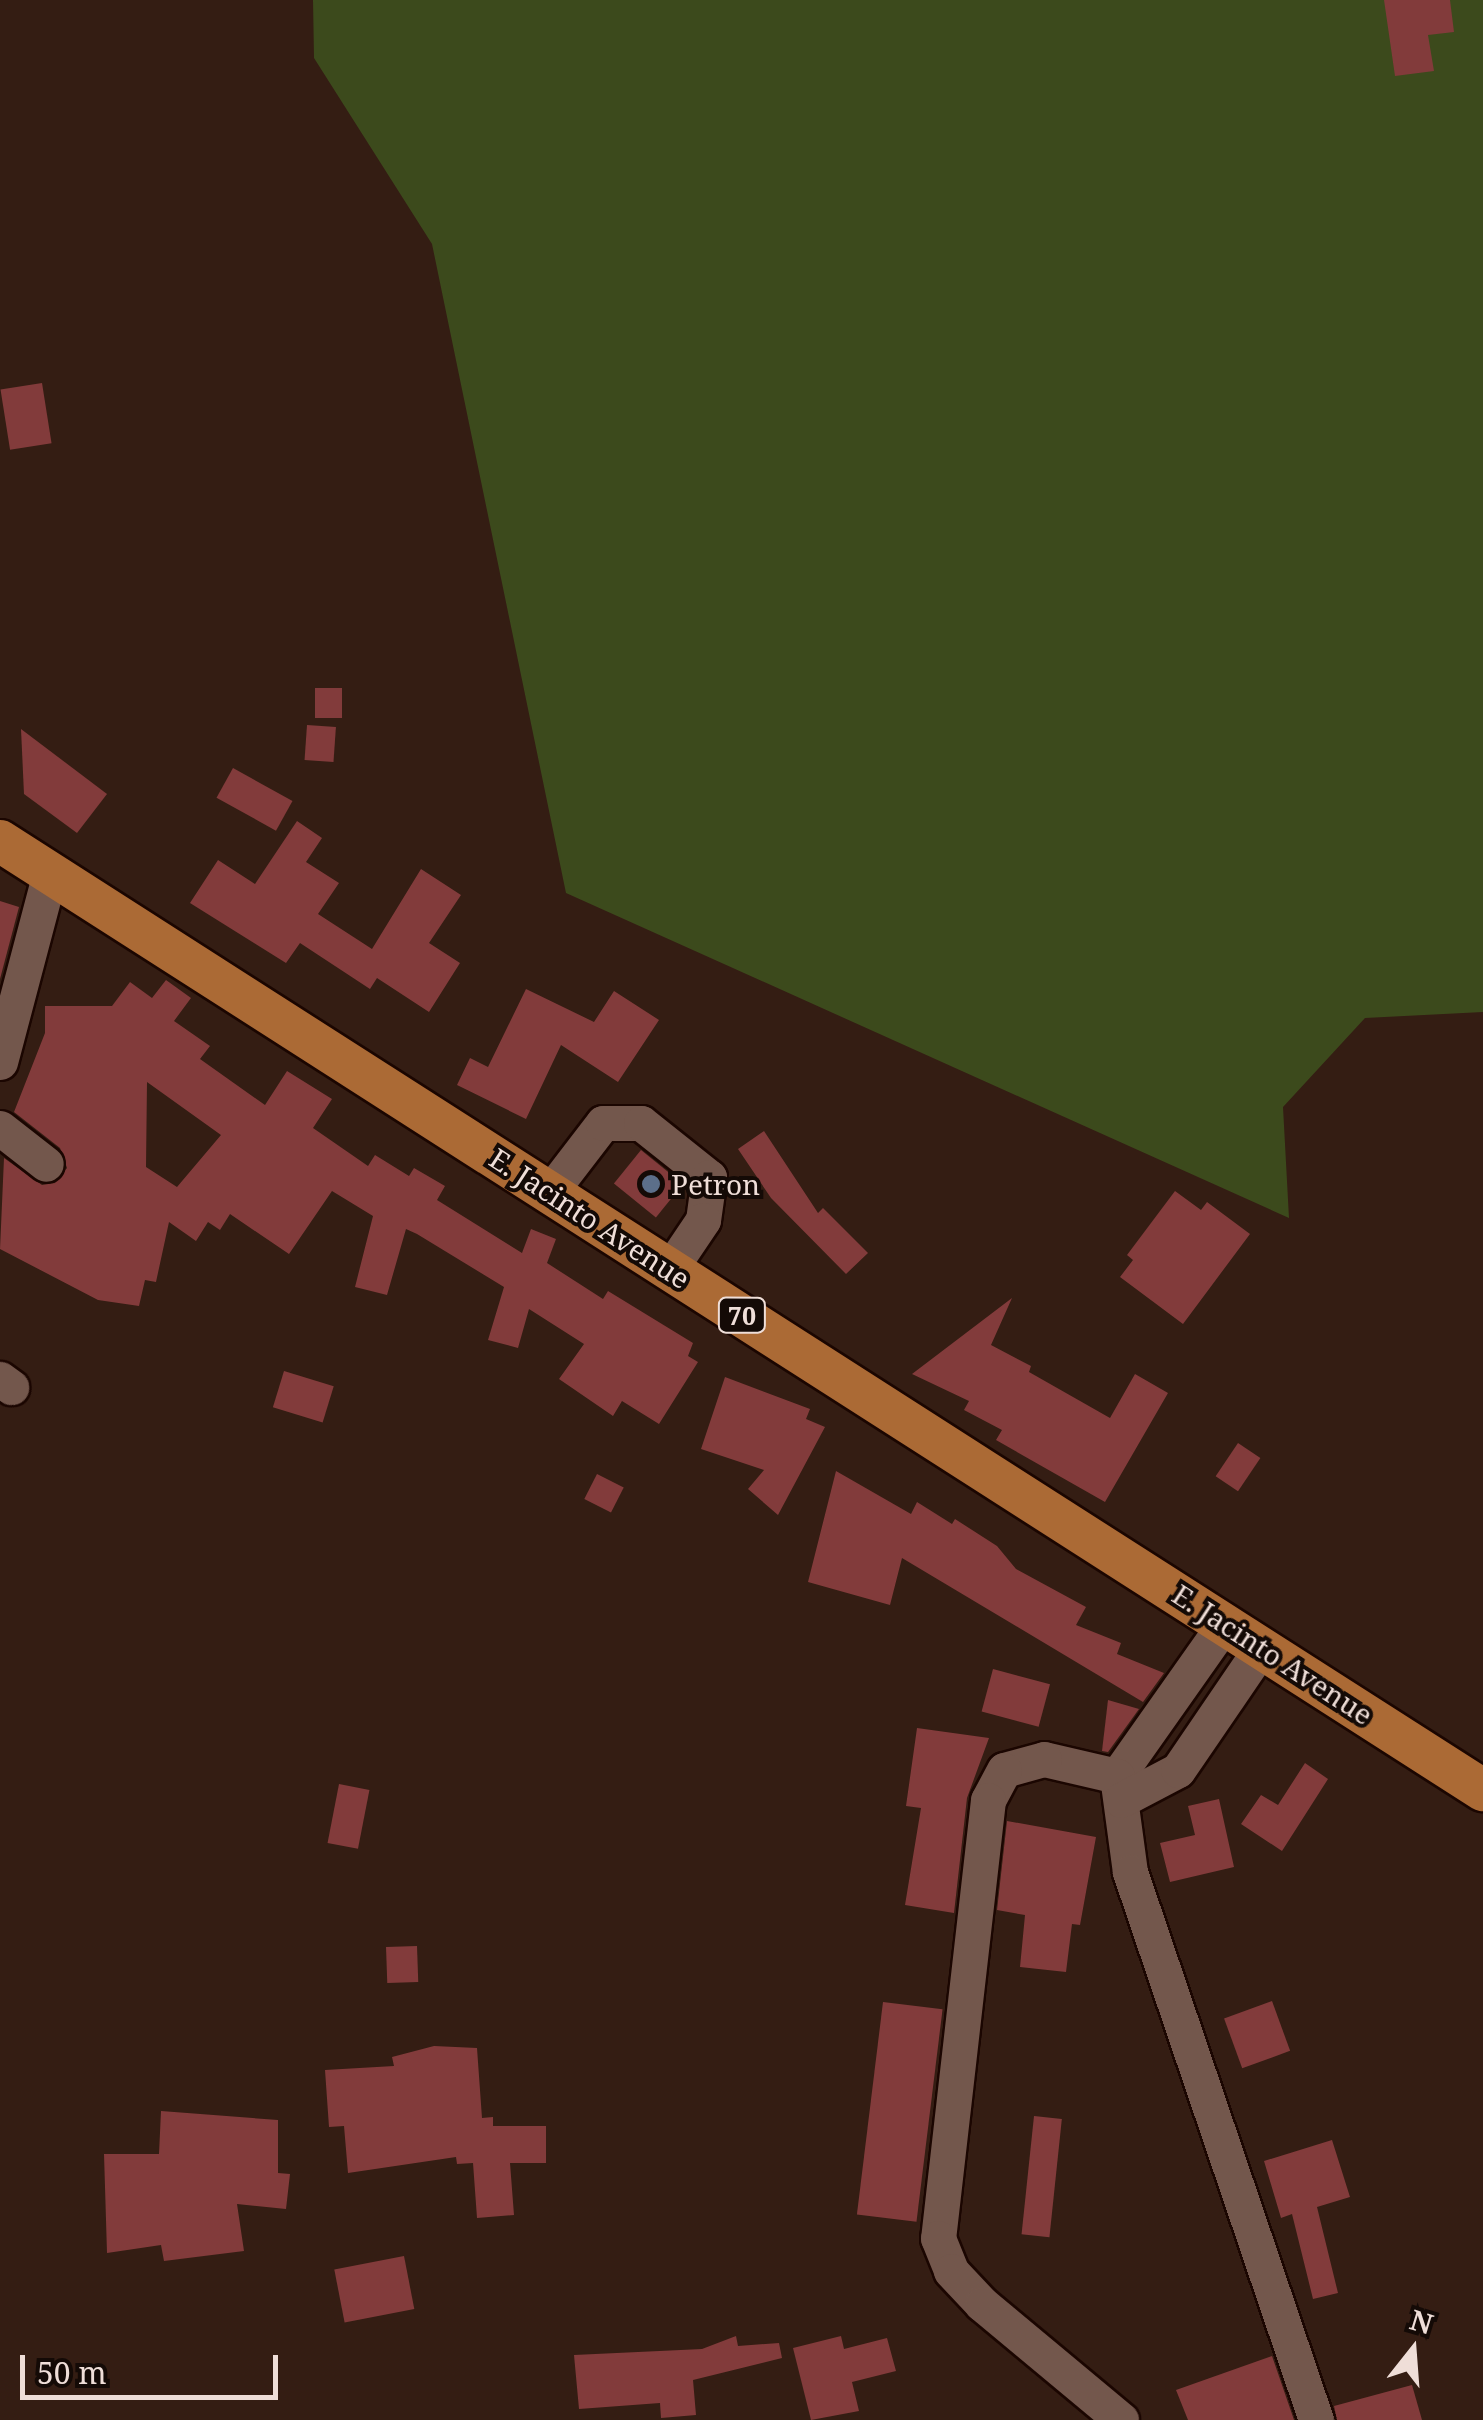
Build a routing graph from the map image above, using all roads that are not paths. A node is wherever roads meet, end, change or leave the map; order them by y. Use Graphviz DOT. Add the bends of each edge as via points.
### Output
graph roads {
  1 [pos="0,841"];
  2 [pos="50,873"];
  3 [pos="0,1062"];
  4 [pos="0,1128"];
  5 [pos="46,1164"];
  6 [pos="550,1192"];
  7 [pos="670,1269"];
  8 [pos="1224,1623"];
  9 [pos="1262,1647"];
  10 [pos="1119,1788"];
  11 [pos="1483,1790"];
  12 [pos="1121,2420"];
  13 [pos="1316,2420"];
  1 -- 2 [label="main road, E. Jacinto Avenue / 70"];
  2 -- 3 [label="street"];
  2 -- 6 [label="main road, E. Jacinto Avenue / 70"];
  4 -- 5 [label="street"];
  6 -- 7 [label="main road, E. Jacinto Avenue / 70"];
  6 -- 7 [label="street" via="603,1122 641,1124 709,1176 703,1220"];
  7 -- 8 [label="main road, E. Jacinto Avenue / 70"];
  8 -- 9 [label="main road, E. Jacinto Avenue / 70"];
  8 -- 10 [label="street"];
  9 -- 10 [label="street" via="1178,1770"];
  9 -- 11 [label="main road, E. Jacinto Avenue / 70"];
  10 -- 12 [label="street" via="1044,1760 1004,1770 988,1800 938,2238 951,2271 982,2304"];
  10 -- 13 [label="street" via="1130,1872"];
}
